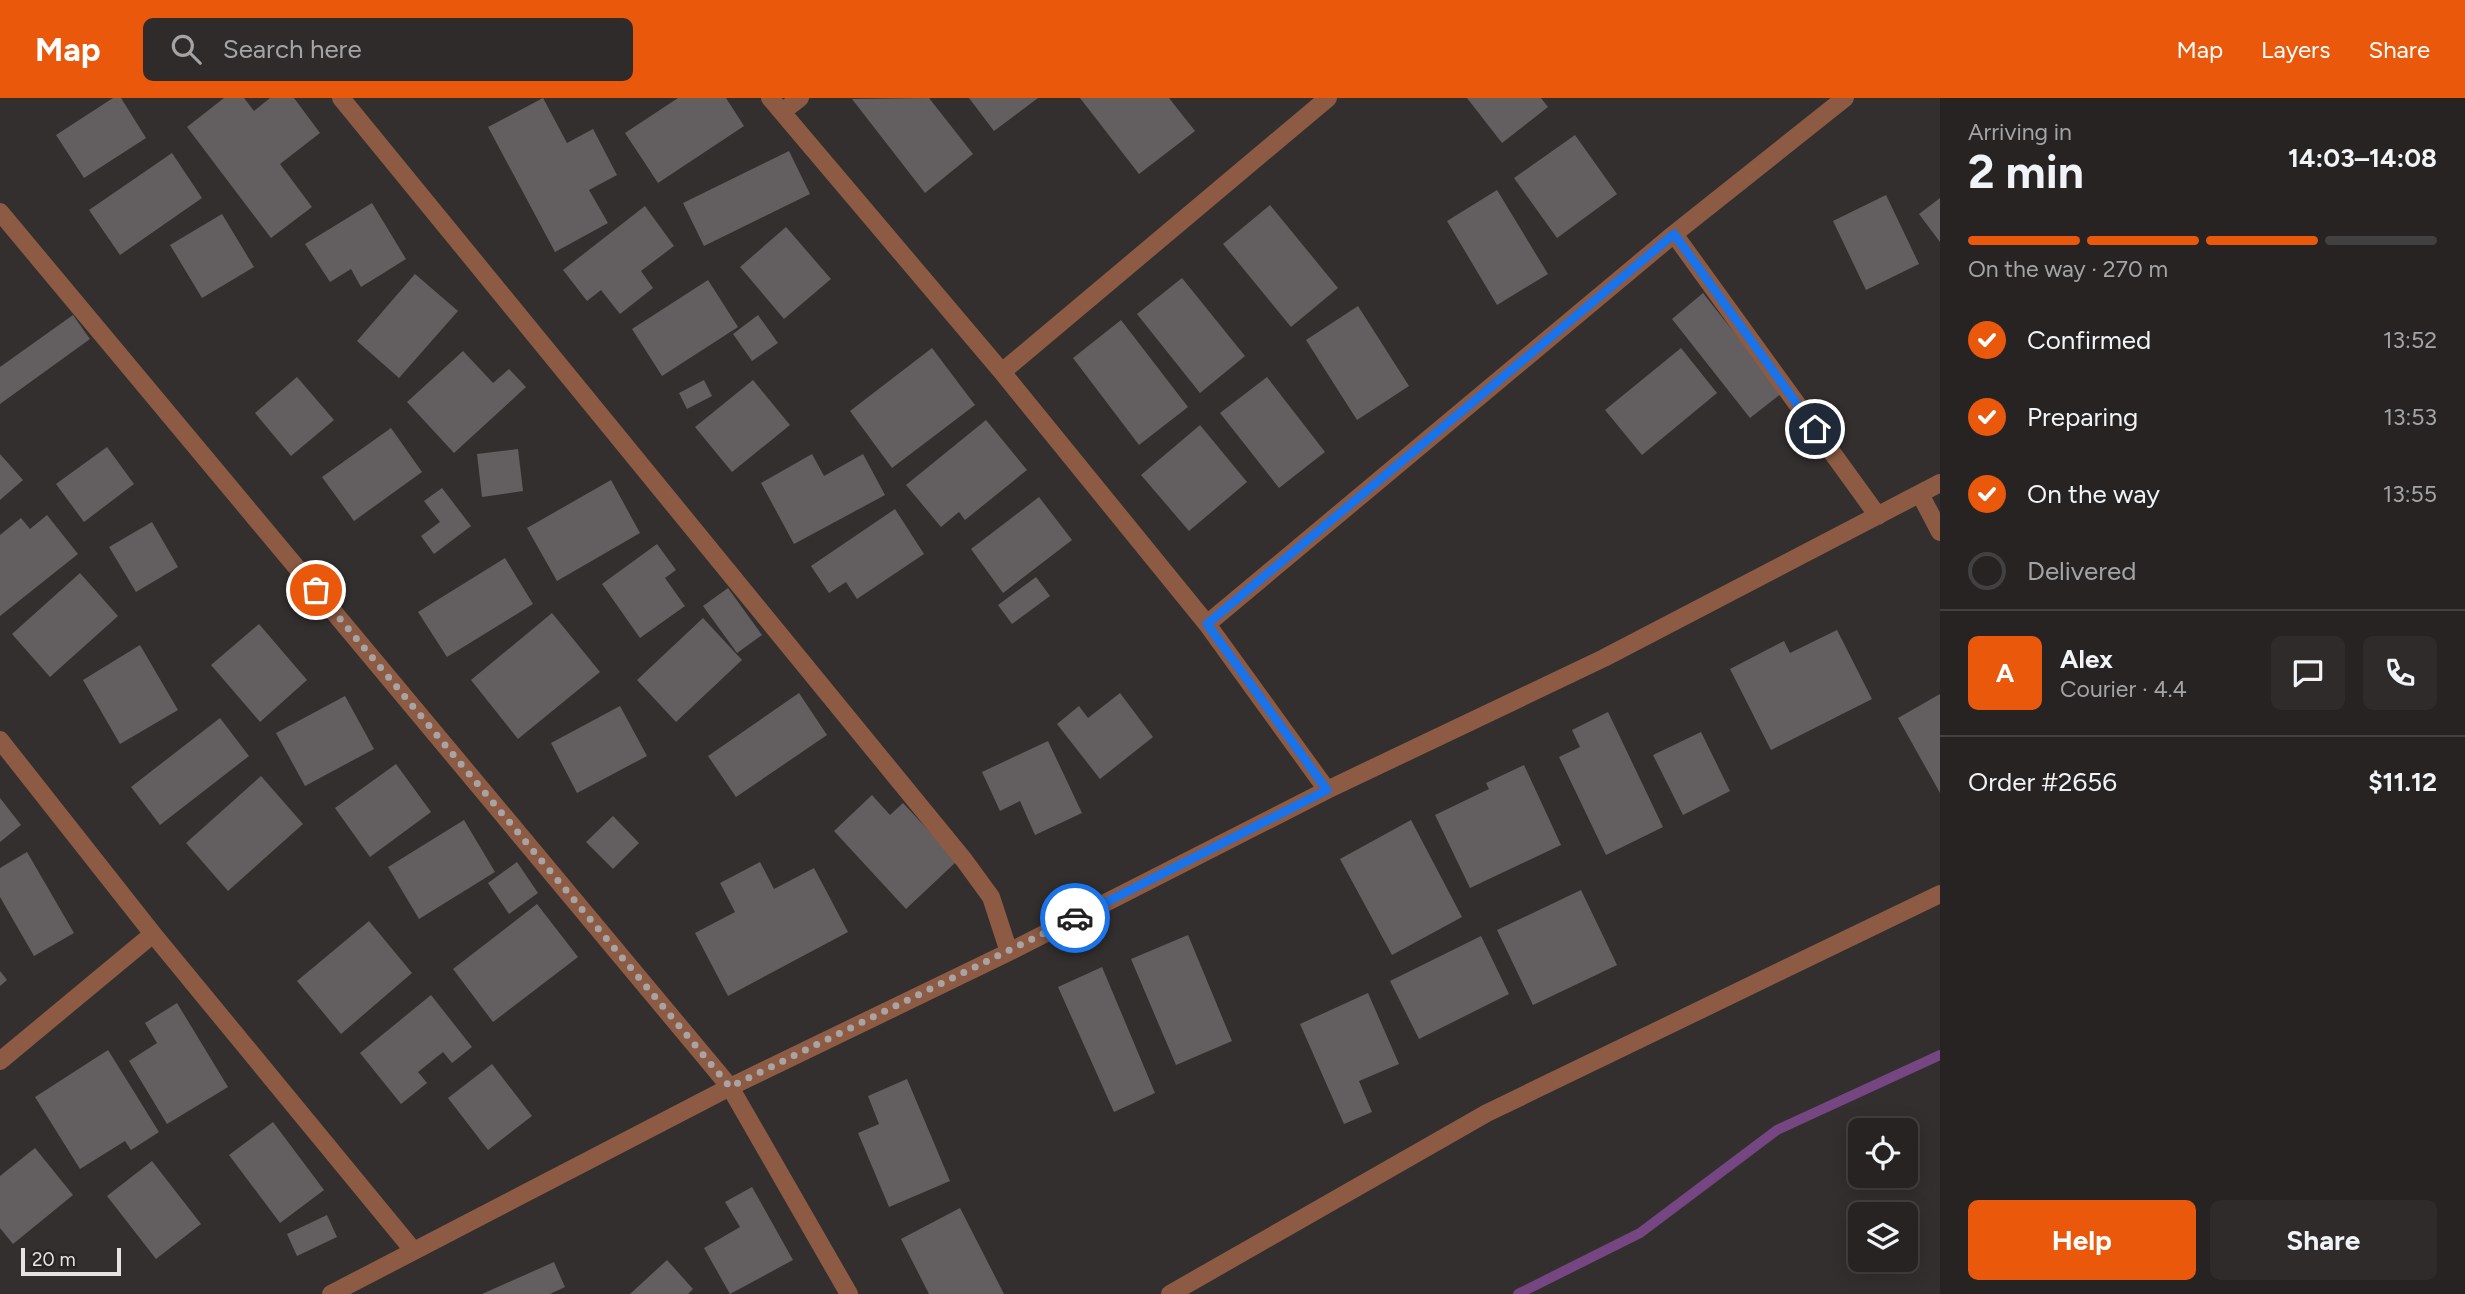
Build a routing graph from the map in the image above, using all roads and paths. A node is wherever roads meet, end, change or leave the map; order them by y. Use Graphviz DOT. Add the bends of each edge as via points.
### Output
graph roads {
  1 [pos="341,98"];
  2 [pos="770,98"];
  3 [pos="800,98"];
  4 [pos="1328,98"];
  5 [pos="1845,98"];
  6 [pos="782,112"];
  7 [pos="0,212"];
  8 [pos="1674,234"];
  9 [pos="1002,372"];
  10 [pos="1940,483"];
  11 [pos="1920,494"];
  12 [pos="1878,516"];
  13 [pos="1940,532"];
  14 [pos="1207,624"];
  15 [pos="0,740"];
  16 [pos="1327,790"];
  17 [pos="1940,894"];
  18 [pos="153,934"];
  19 [pos="1009,952"];
  20 [pos="0,1061"];
  21 [pos="730,1087"];
  22 [pos="413,1250"];
  23 [pos="331,1294"];
  24 [pos="849,1294"];
  25 [pos="1170,1294"];
  1 -- 19 [label="street" via="964,860 990,897"];
  2 -- 6 [label="street"];
  3 -- 6 [label="street"];
  4 -- 9 [label="street"];
  5 -- 8 [label="street"];
  6 -- 9 [label="street"];
  7 -- 21 [label="street"];
  8 -- 12 [label="street"];
  8 -- 14 [label="street"];
  9 -- 14 [label="street"];
  10 -- 11 [label="street"];
  11 -- 12 [label="street"];
  11 -- 13 [label="street"];
  12 -- 16 [label="street" via="1604,658"];
  14 -- 16 [label="street"];
  15 -- 18 [label="street"];
  16 -- 19 [label="street"];
  17 -- 25 [label="street" via="1487,1113"];
  18 -- 20 [label="street"];
  18 -- 22 [label="street"];
  19 -- 21 [label="street"];
  21 -- 22 [label="street"];
  21 -- 24 [label="street"];
  22 -- 23 [label="street"];
}
